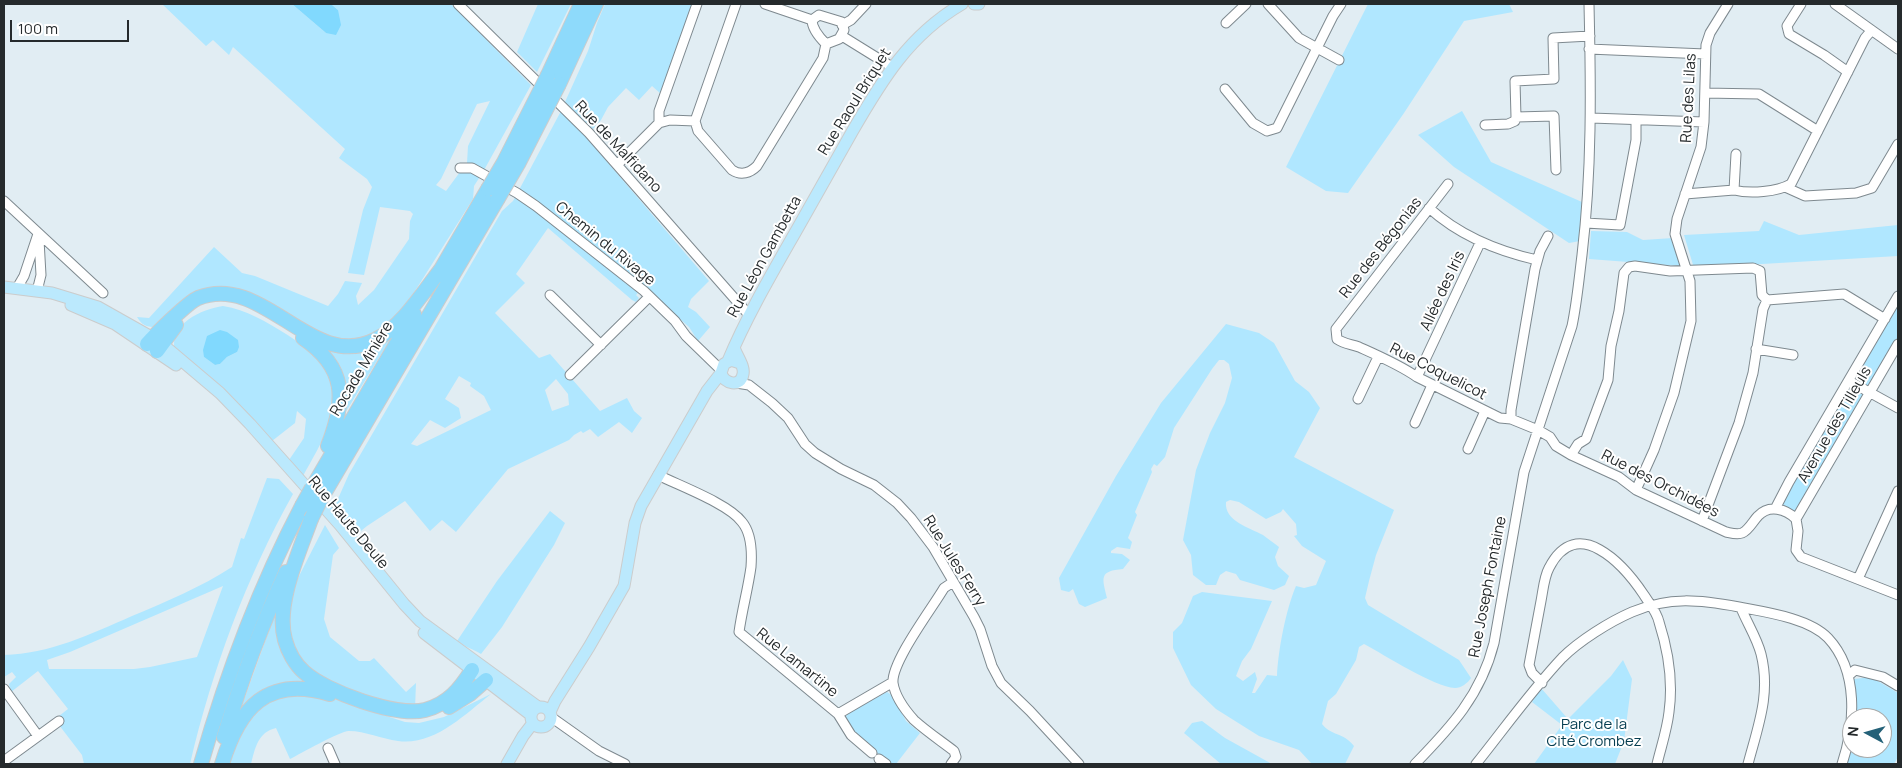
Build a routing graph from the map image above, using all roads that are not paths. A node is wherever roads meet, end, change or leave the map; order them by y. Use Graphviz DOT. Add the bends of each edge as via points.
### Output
graph roads {
  1 [pos="458,4"];
  2 [pos="581,4"];
  3 [pos="596,4"];
  4 [pos="697,4"];
  5 [pos="736,4"];
  6 [pos="765,4"];
  7 [pos="866,4"];
  8 [pos="962,4"];
  9 [pos="974,4"];
  10 [pos="979,4"];
  11 [pos="1244,4"];
  12 [pos="1268,4"];
  13 [pos="1341,4"];
  14 [pos="1589,4"];
  15 [pos="1728,4"];
  16 [pos="1800,4"];
  17 [pos="1835,4"];
  18 [pos="812,20"];
  19 [pos="1226,23"];
  20 [pos="842,25"];
  21 [pos="1871,30"];
  22 [pos="842,36"];
  23 [pos="1590,36"];
  24 [pos="826,44"];
  25 [pos="1317,49"];
  26 [pos="1589,49"];
  27 [pos="1898,49"];
  28 [pos="1705,54"];
  29 [pos="1339,60"];
  30 [pos="892,67"];
  31 [pos="1848,72"];
  32 [pos="1225,89"];
  33 [pos="1705,93"];
  34 [pos="1516,117"];
  35 [pos="1591,118"];
  36 [pos="695,121"];
  37 [pos="1636,121"];
  38 [pos="1704,122"];
  39 [pos="659,123"];
  40 [pos="1485,125"];
  41 [pos="1818,131"];
  42 [pos="1898,144"];
  43 [pos="1736,154"];
  44 [pos="618,164"];
  45 [pos="460,168"];
  46 [pos="1556,170"];
  47 [pos="823,182"];
  48 [pos="1448,184"];
  49 [pos="1785,187"];
  50 [pos="1734,190"];
  51 [pos="1685,194"];
  52 [pos="4,202"];
  53 [pos="1429,208"];
  54 [pos="1586,223"];
  55 [pos="38,234"];
  56 [pos="1548,236"];
  57 [pos="1480,242"];
  58 [pos="1537,260"];
  59 [pos="442,268"];
  60 [pos="1687,270"];
  61 [pos="4,287"];
  62 [pos="17,288"];
  63 [pos="37,291"];
  64 [pos="103,293"];
  65 [pos="550,295"];
  66 [pos="1898,296"];
  67 [pos="649,297"];
  68 [pos="1767,300"];
  69 [pos="749,315"];
  70 [pos="1885,319"];
  71 [pos="1336,328"];
  72 [pos="155,344"];
  73 [pos="1898,344"];
  74 [pos="600,345"];
  75 [pos="734,348"];
  76 [pos="1756,349"];
  77 [pos="1793,355"];
  78 [pos="1378,357"];
  79 [pos="722,367"];
  80 [pos="742,368"];
  81 [pos="570,375"];
  82 [pos="1417,377"];
  83 [pos="1849,380"];
  84 [pos="733,383"];
  85 [pos="749,385"];
  86 [pos="1432,385"];
  87 [pos="710,387"];
  88 [pos="1870,392"];
  89 [pos="1358,399"];
  90 [pos="1898,408"];
  91 [pos="1485,411"];
  92 [pos="1511,419"];
  93 [pos="1415,423"];
  94 [pos="1538,430"];
  95 [pos="1468,449"];
  96 [pos="1571,455"];
  97 [pos="658,475"];
  98 [pos="1636,490"];
  99 [pos="1898,491"];
  100 [pos="317,492"];
  101 [pos="1775,509"];
  102 [pos="311,519"];
  103 [pos="1796,519"];
  104 [pos="1702,521"];
  105 [pos="1858,579"];
  106 [pos="953,582"];
  107 [pos="1898,596"];
  108 [pos="1651,606"];
  109 [pos="1741,608"];
  110 [pos="472,670"];
  111 [pos="489,676"];
  112 [pos="1848,676"];
  113 [pos="893,682"];
  114 [pos="1542,683"];
  115 [pos="1898,686"];
  116 [pos="4,689"];
  117 [pos="838,714"];
  118 [pos="542,715"];
  119 [pos="59,721"];
  120 [pos="38,736"];
  121 [pos="328,748"];
  122 [pos="879,759"];
  123 [pos="8,761"];
  124 [pos="201,764"];
  125 [pos="216,764"];
  126 [pos="222,764"];
  127 [pos="335,764"];
  128 [pos="507,764"];
  129 [pos="624,764"];
  130 [pos="951,764"];
  131 [pos="1078,764"];
  132 [pos="1415,764"];
  133 [pos="1476,764"];
  134 [pos="1657,764"];
  135 [pos="1748,764"];
  136 [pos="1842,764"];
  1 -- 44 [label="street, Rue de Malfidano"];
  2 -- 59 [label="highway, Rocade Minière, bridge" via="504,162"];
  3 -- 100 [label="highway, Rocade Minière, bridge" via="560,84 518,164"];
  4 -- 39 [label="street" via="659,111"];
  5 -- 36 [label="street"];
  6 -- 18 [label="street"];
  7 -- 20 [label="street"];
  8 -- 30 [label="main road, Rue Raoul Briquet" via="916,38"];
  9 -- 10 [label="main road"];
  11 -- 19 [label="street"];
  12 -- 25 [label="street" via="1299,38"];
  13 -- 25 [label="street"];
  14 -- 23 [label="street, Rue Joseph Fontaine"];
  15 -- 28 [label="street, Rue des Lilas" via="1710,32"];
  16 -- 31 [label="street" via="1787,26 1789,34"];
  17 -- 21 [label="street"];
  18 -- 20 [label="street" via="818,15 842,22"];
  18 -- 24 [label="street" via="812,25"];
  20 -- 22 [label="street"];
  21 -- 27 [label="street"];
  21 -- 31 [label="street"];
  22 -- 24 [label="street"];
  22 -- 30 [label="street"];
  23 -- 26 [label="street, Rue Joseph Fontaine"];
  23 -- 34 [label="street" via="1553,38 1554,79 1515,81"];
  24 -- 36 [label="street" via="823,58 752,171 736,173 732,170 698,131"];
  25 -- 29 [label="street"];
  25 -- 32 [label="street" via="1274,130 1267,131 1253,123"];
  26 -- 28 [label="street"];
  26 -- 35 [label="street, Rue Joseph Fontaine"];
  28 -- 33 [label="street, Rue des Lilas"];
  30 -- 47 [label="main road, Rue Raoul Briquet"];
  31 -- 41 [label="street"];
  33 -- 38 [label="street, Rue des Lilas"];
  33 -- 41 [label="street" via="1759,94"];
  34 -- 40 [label="street" via="1511,124"];
  34 -- 46 [label="street" via="1554,116"];
  35 -- 37 [label="street"];
  35 -- 54 [label="street, Rue Joseph Fontaine"];
  36 -- 39 [label="street"];
  37 -- 38 [label="street"];
  37 -- 54 [label="street" via="1636,140 1620,225"];
  38 -- 51 [label="street, Rue des Lilas" via="1701,147"];
  39 -- 44 [label="street"];
  41 -- 49 [label="street" via="1791,184"];
  42 -- 49 [label="street" via="1872,188 1805,196"];
  43 -- 50 [label="street"];
  44 -- 69 [label="street, Rue de Malfidano"];
  45 -- 67 [label="street, Chemin du Rivage" via="472,168 523,197"];
  47 -- 69 [label="main road, Rue Léon Gambetta"];
  48 -- 53 [label="street, Rue des Bégonias"];
  49 -- 50 [label="street"];
  50 -- 51 [label="street"];
  51 -- 60 [label="street, Rue des Lilas" via="1675,234"];
  52 -- 55 [label="street"];
  53 -- 57 [label="street"];
  53 -- 71 [label="street, Rue des Bégonias"];
  54 -- 94 [label="street, Rue Joseph Fontaine" via="1572,326"];
  55 -- 62 [label="street"];
  55 -- 63 [label="street" via="41,275"];
  55 -- 64 [label="street"];
  56 -- 58 [label="street"];
  57 -- 58 [label="street"];
  57 -- 82 [label="street, Allée des Iris"];
  58 -- 92 [label="street"];
  59 -- 72 [label="highway" via="394,326 381,337 364,344 343,346 325,343 258,304 228,294 198,298 184,308"];
  59 -- 100 [label="highway, Rocade Minière" via="361,402"];
  60 -- 68 [label="street" via="1753,268 1760,271 1762,295"];
  60 -- 96 [label="street" via="1635,266 1624,273 1608,380 1586,439"];
  60 -- 98 [label="street, Rue des Lilas" via="1691,321 1680,373 1654,450"];
  61 -- 62 [label="main road"];
  62 -- 63 [label="main road"];
  63 -- 72 [label="main road" via="98,306"];
  65 -- 74 [label="street"];
  66 -- 70 [label="street"];
  67 -- 74 [label="street"];
  67 -- 79 [label="street, Chemin du Rivage" via="686,336"];
  68 -- 70 [label="street" via="1844,294"];
  68 -- 76 [label="street" via="1762,309"];
  69 -- 75 [label="main road, Rue Léon Gambetta"];
  70 -- 83 [label="street"];
  71 -- 78 [label="street, Rue Coquelicot" via="1337,339 1343,344 1356,346"];
  72 -- 100 [label="highway" via="191,310 224,301 256,310 280,323 324,356 334,371 340,390 340,404"];
  72 -- 110 [label="main road, Rue Haute Deule" via="200,383 270,454 416,626"];
  72 -- 111 [label="main road, Rue Haute Deule" via="220,393 340,525 420,621"];
  73 -- 88 [label="street, Avenue des Tilleuls"];
  74 -- 81 [label="street"];
  75 -- 79 [label="main road, Rue Léon Gambetta"];
  75 -- 80 [label="main road"];
  76 -- 77 [label="street"];
  76 -- 104 [label="street" via="1739,423"];
  78 -- 82 [label="street, Rue Coquelicot"];
  78 -- 89 [label="street"];
  79 -- 80 [label="main road" via="734,360"];
  79 -- 84 [label="main road" via="724,380"];
  79 -- 87 [label="main road, Rue Léon Gambetta"];
  80 -- 84 [label="main road" via="740,380"];
  80 -- 85 [label="street"];
  82 -- 86 [label="street, Rue Coquelicot"];
  83 -- 88 [label="street"];
  83 -- 101 [label="street"];
  84 -- 85 [label="street, Rue Jules Ferry"];
  84 -- 87 [label="main road"];
  85 -- 106 [label="street, Rue Jules Ferry" via="788,418 815,453 874,484 897,503 924,533"];
  86 -- 91 [label="street, Rue Coquelicot"];
  86 -- 93 [label="street"];
  87 -- 97 [label="main road, Rue Léon Gambetta"];
  88 -- 90 [label="street"];
  88 -- 103 [label="street, Avenue des Tilleuls"];
  91 -- 92 [label="street, Rue Coquelicot"];
  91 -- 95 [label="street"];
  92 -- 94 [label="street, Rue Coquelicot"];
  94 -- 96 [label="street, Rue des Orchidées"];
  94 -- 132 [label="street, Rue Joseph Fontaine" via="1522,481 1494,643 1487,665 1480,684 1463,711"];
  96 -- 98 [label="street, Rue des Orchidées" via="1619,477"];
  97 -- 117 [label="street, Rue Lamartine" via="732,512 743,523 748,534 751,567 739,632"];
  97 -- 118 [label="main road, Rue Léon Gambetta" via="639,512 624,586 590,646 555,701"];
  98 -- 104 [label="street, Rue des Orchidées"];
  99 -- 105 [label="street"];
  100 -- 102 [label="highway, Rocade Minière, bridge"];
  100 -- 124 [label="highway, Rocade Minière, bridge" via="302,506 252,610"];
  101 -- 103 [label="street"];
  101 -- 104 [label="street, Rue des Orchidées" via="1759,514 1743,533 1737,534"];
  102 -- 110 [label="highway" via="283,612 284,638 303,671 326,687 404,712 425,710 445,702"];
  102 -- 125 [label="highway, Rocade Minière" via="269,608"];
  103 -- 105 [label="street" via="1796,550 1801,557"];
  105 -- 107 [label="street"];
  106 -- 113 [label="street" via="944,588 909,643"];
  106 -- 131 [label="street, Rue Jules Ferry" via="980,629 1000,683"];
  108 -- 109 [label="street" via="1680,600"];
  108 -- 114 [label="street" via="1631,613 1588,638 1563,658"];
  108 -- 114 [label="street" via="1630,575 1600,549 1586,544 1570,546 1558,554 1548,569 1529,665 1532,674"];
  108 -- 134 [label="street" via="1659,620 1671,693"];
  109 -- 112 [label="street" via="1791,619 1813,628 1828,638"];
  109 -- 135 [label="street" via="1760,653 1766,685 1763,711"];
  110 -- 111 [label="main road, Rue Haute Deule"];
  111 -- 118 [label="main road, Rue Haute Deule"];
  111 -- 118 [label="main road, Rue Haute Deule" via="515,689"];
  111 -- 126 [label="highway" via="455,704 414,717 383,712 317,690 294,688 266,694 248,708 231,737"];
  112 -- 115 [label="street" via="1855,670 1882,677"];
  112 -- 136 [label="street" via="1852,713"];
  113 -- 117 [label="street"];
  113 -- 130 [label="street" via="897,695 916,721 954,750 956,757"];
  114 -- 133 [label="street"];
  116 -- 120 [label="street"];
  117 -- 122 [label="street" via="850,735"];
  118 -- 128 [label="main road, Rue Léon Gambetta"];
  118 -- 129 [label="street"];
  119 -- 120 [label="street"];
  120 -- 123 [label="street"];
  121 -- 127 [label="street"];
}
